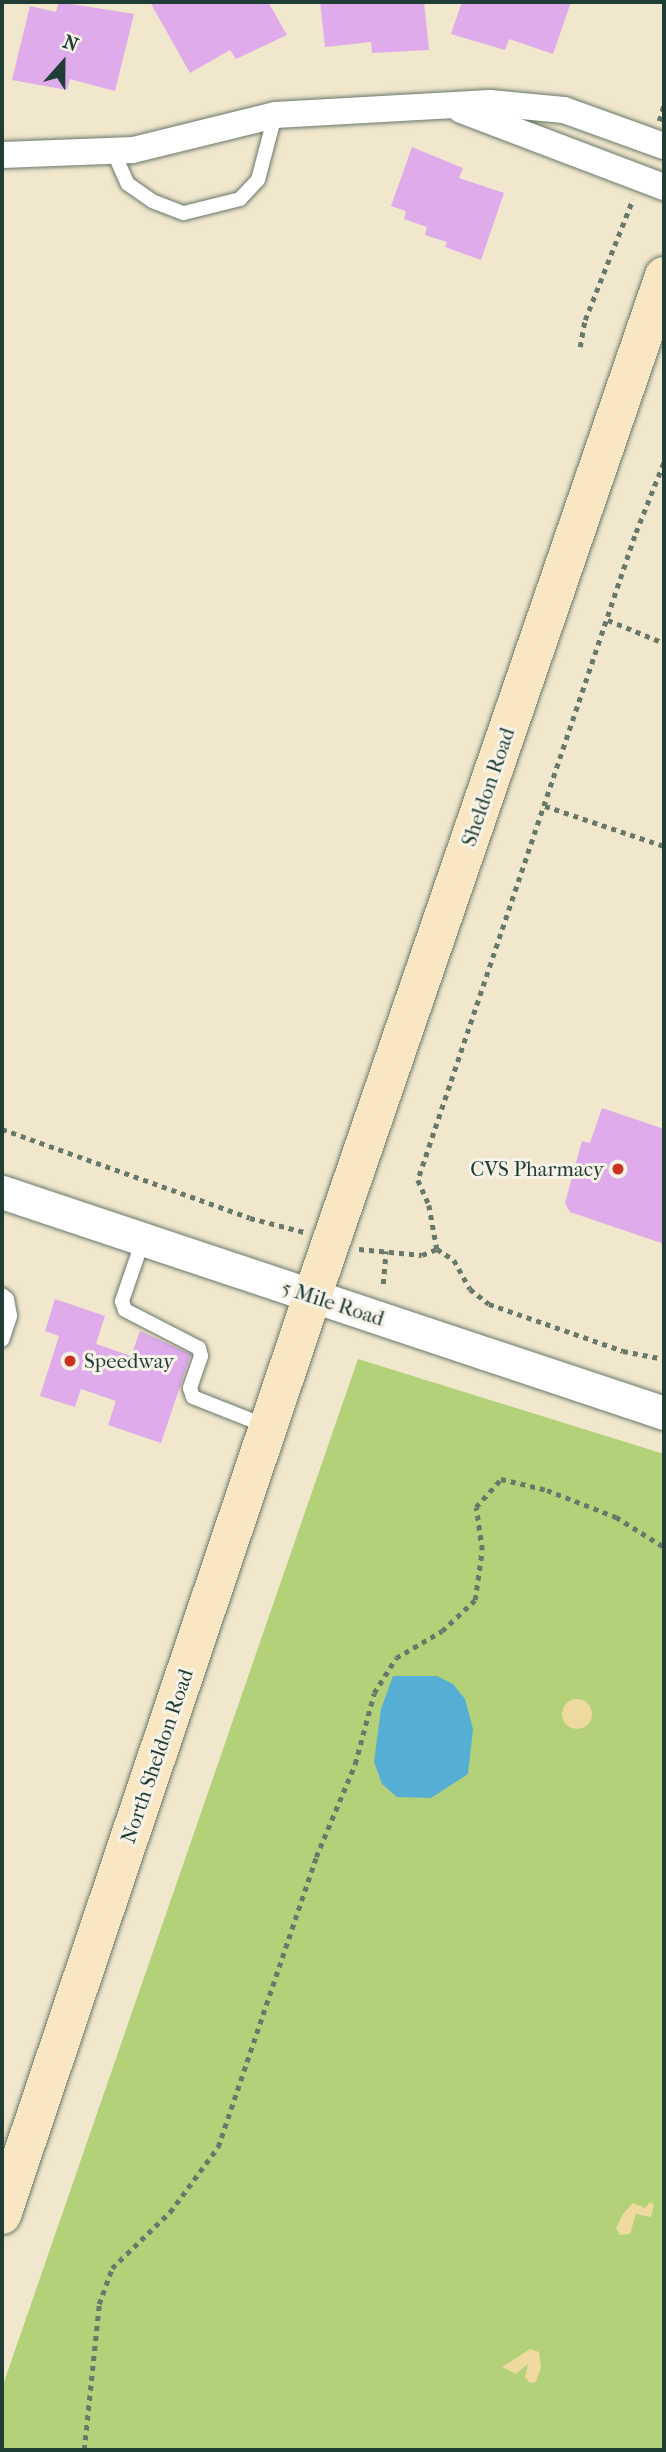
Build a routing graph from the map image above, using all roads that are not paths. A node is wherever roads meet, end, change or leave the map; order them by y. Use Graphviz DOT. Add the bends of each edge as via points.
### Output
graph roads {
  1 [pos="446,104"];
  2 [pos="275,115"];
  3 [pos="658,144"];
  4 [pos="113,151"];
  5 [pos="2,155"];
  6 [pos="652,182"];
  7 [pos="664,276"];
  8 [pos="2,1192"];
  9 [pos="143,1240"];
  10 [pos="2,1295"];
  11 [pos="312,1297"];
  12 [pos="2,1340"];
  13 [pos="664,1413"];
  14 [pos="268,1426"];
  15 [pos="2,2215"];
  1 -- 2 [label="street"];
  1 -- 3 [label="street" via="564,110"];
  1 -- 6 [label="street"];
  2 -- 4 [label="street"];
  2 -- 4 [label="lane" via="258,180 240,199 184,213 152,201 128,184"];
  4 -- 5 [label="street"];
  7 -- 11 [label="main road, Sheldon Road"];
  8 -- 9 [label="street, 5 Mile Road"];
  9 -- 11 [label="street, 5 Mile Road"];
  9 -- 14 [label="lane" via="122,1301 125,1310 199,1348 201,1356 190,1388 193,1398"];
  10 -- 12 [label="lane" via="10,1316"];
  11 -- 13 [label="street, 5 Mile Road"];
  11 -- 14 [label="main road, North Sheldon Road"];
  14 -- 15 [label="main road, North Sheldon Road"];
}
